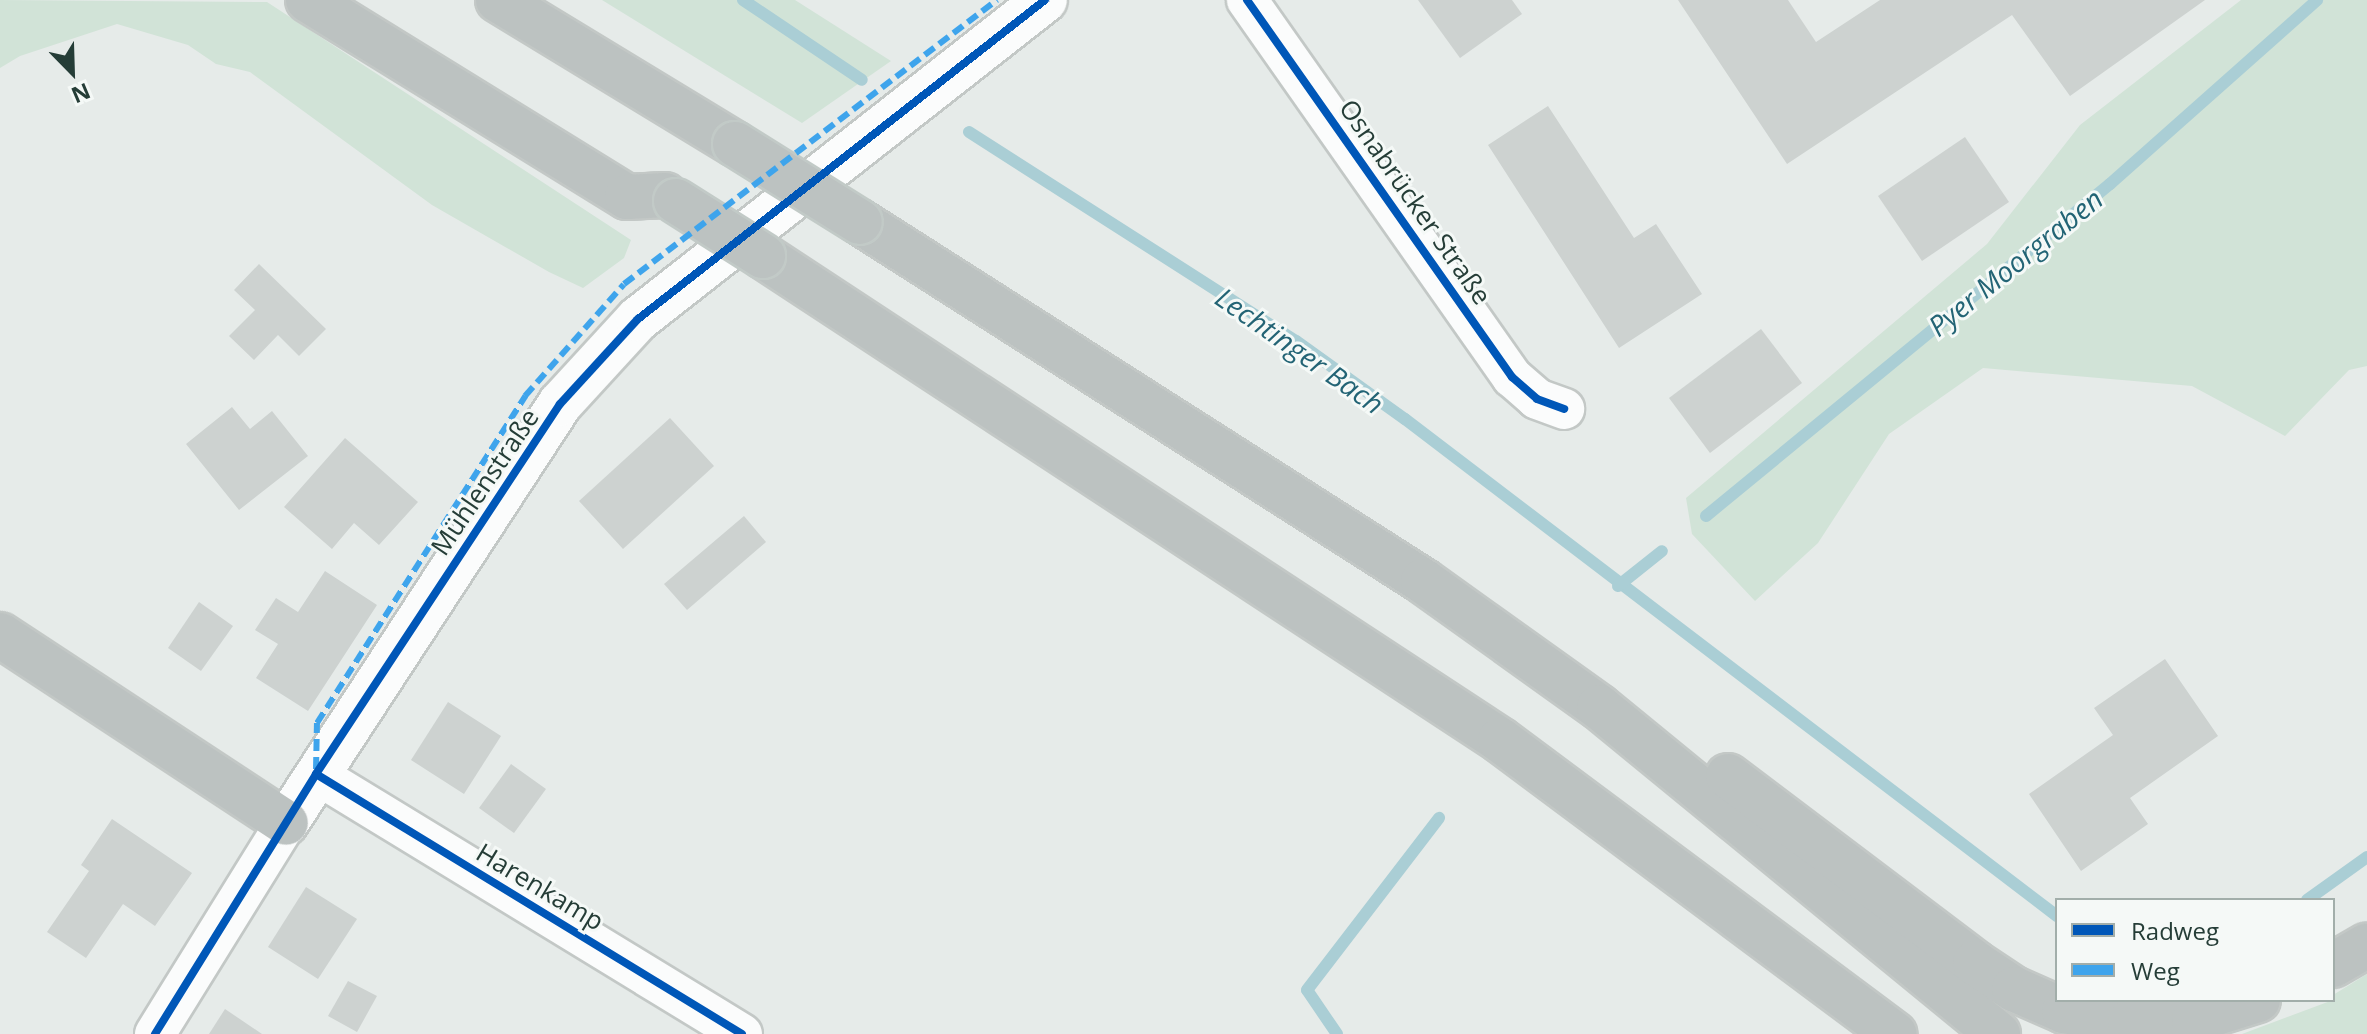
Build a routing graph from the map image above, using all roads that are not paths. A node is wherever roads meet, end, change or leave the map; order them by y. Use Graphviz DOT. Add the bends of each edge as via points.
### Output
graph roads {
  1 [pos="308,0"];
  2 [pos="351,0"];
  3 [pos="498,0"];
  4 [pos="1045,0"];
  5 [pos="1247,0"];
  6 [pos="670,198"];
  7 [pos="1564,409"];
  8 [pos="0,635"];
  9 [pos="1599,707"];
  10 [pos="316,774"];
  11 [pos="286,823"];
  12 [pos="2367,945"];
  13 [pos="2335,964"];
  14 [pos="2252,1002"];
  15 [pos="155,1034"];
  16 [pos="742,1034"];
  17 [pos="1895,1034"];
  18 [pos="1998,1034"];
  1 -- 6 [label="highway" via="627,197"];
  2 -- 6 [label="highway"];
  3 -- 9 [label="highway, bridge" via="860,222 1423,581"];
  4 -- 10 [label="street, Mühlenstraße" via="638,319 560,404"];
  5 -- 7 [label="street, Osnabrücker Straße" via="1512,377 1537,399"];
  6 -- 17 [label="highway, bridge" via="1500,740"];
  8 -- 11 [label="highway"];
  9 -- 14 [label="highway" via="1660,724 2014,989 2064,1011 2130,1022 2194,1020"];
  9 -- 18 [label="highway"];
  10 -- 11 [label="street, Mühlenstraße"];
  10 -- 16 [label="street, Harenkamp"];
  11 -- 15 [label="street, Mühlenstraße"];
  12 -- 13 [label="highway"];
}
